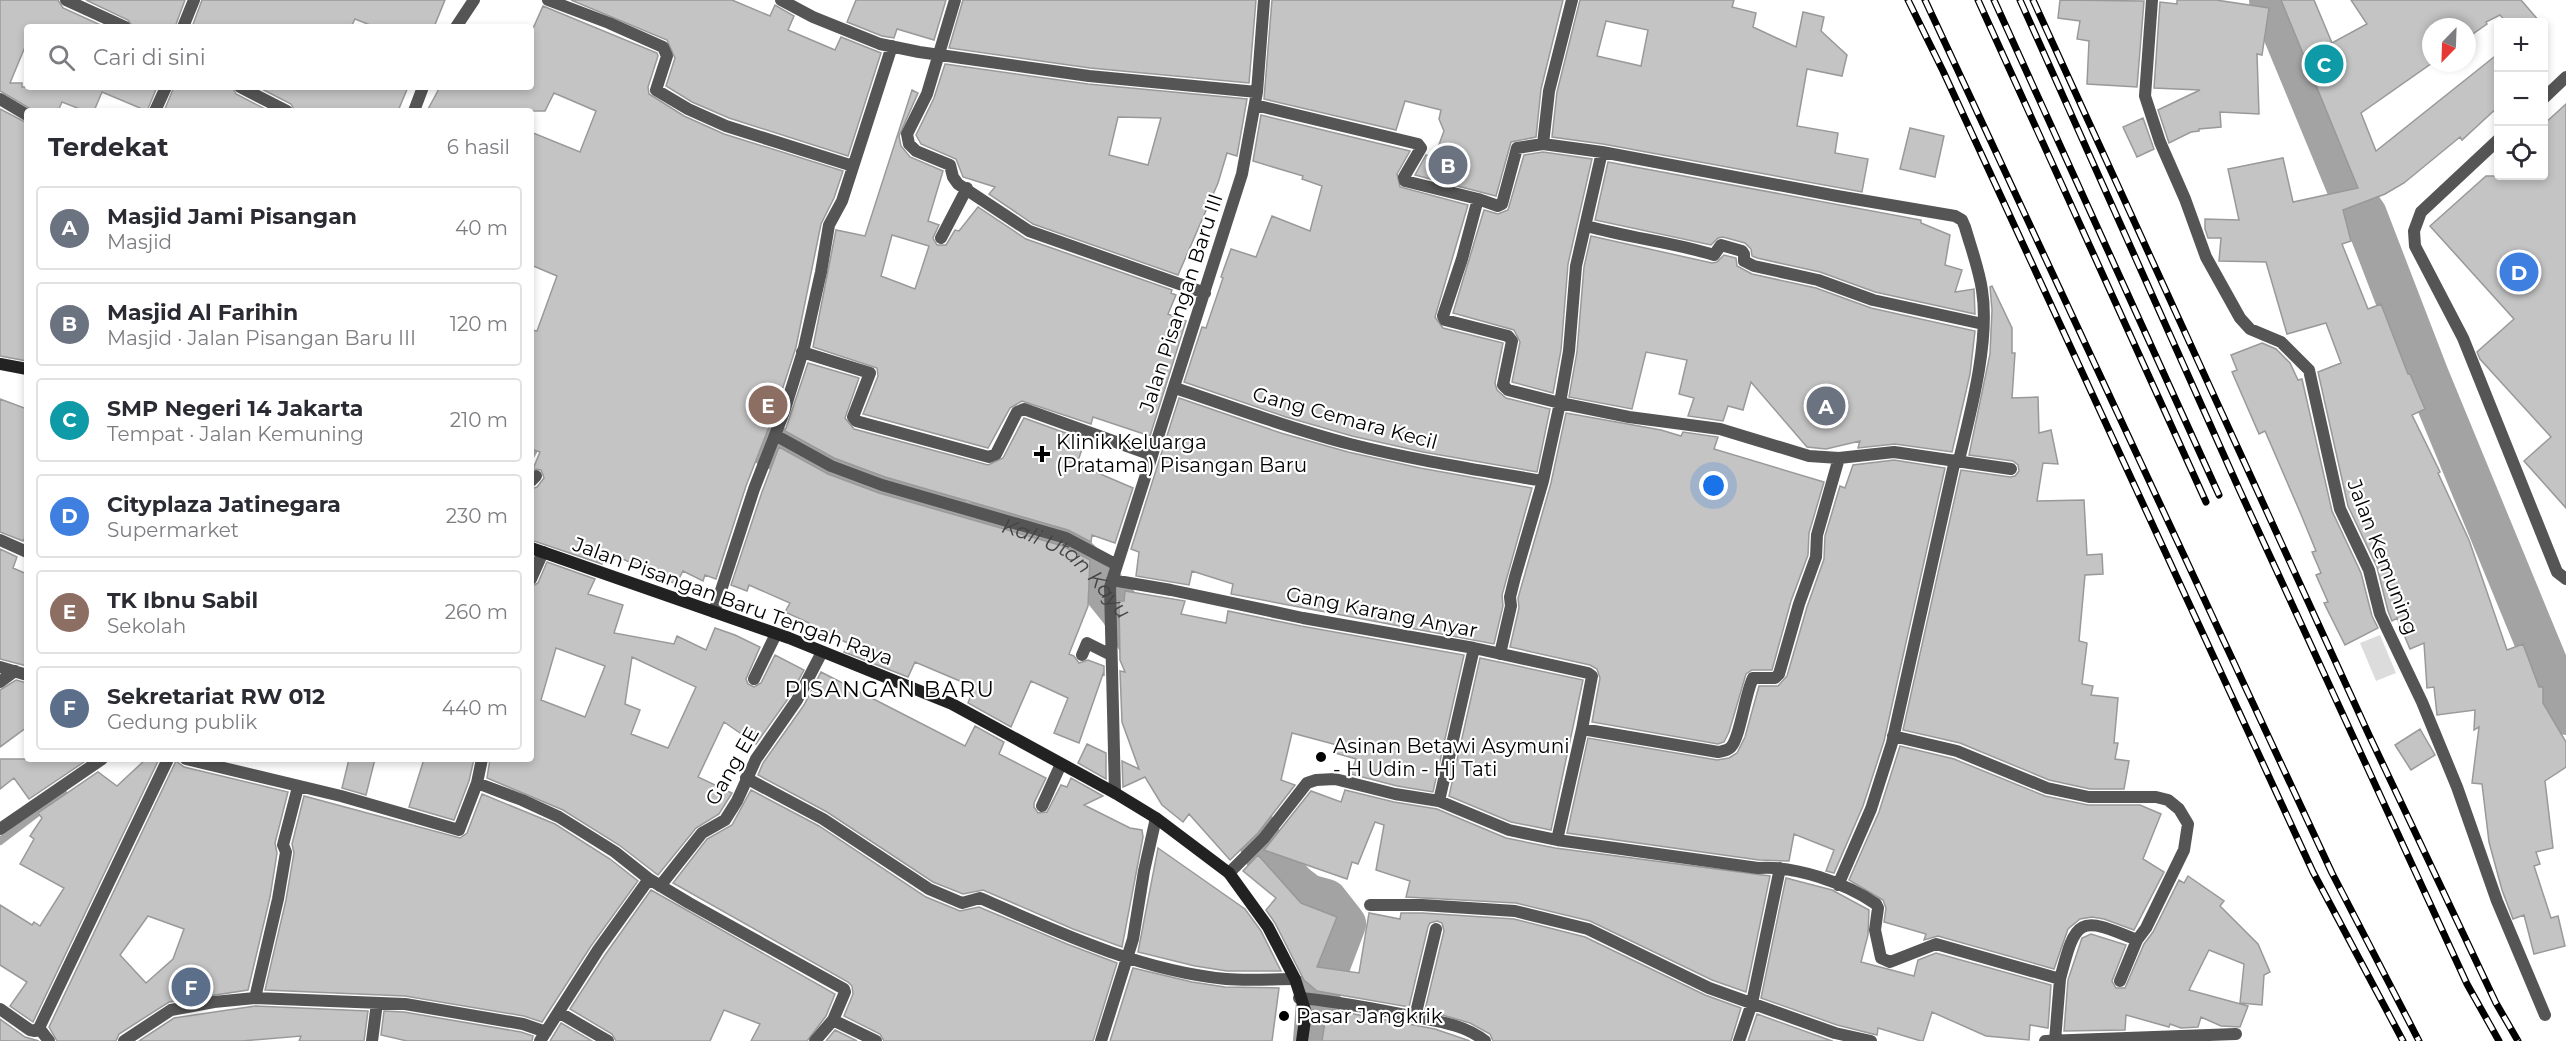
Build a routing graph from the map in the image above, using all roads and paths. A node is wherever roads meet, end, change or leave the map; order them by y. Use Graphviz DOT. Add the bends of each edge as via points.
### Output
graph roads {
  1 [pos="66,0"];
  2 [pos="194,0"];
  3 [pos="474,0"];
  4 [pos="548,0"];
  5 [pos="781,0"];
  6 [pos="955,0"];
  7 [pos="1264,0"];
  8 [pos="1572,0"];
  9 [pos="2152,0"];
  10 [pos="118,24"];
  11 [pos="184,24"];
  12 [pos="458,24"];
  13 [pos="892,46"];
  14 [pos="940,55"];
  15 [pos="2566,77"];
  16 [pos="165,90"];
  17 [pos="246,90"];
  18 [pos="422,90"];
  19 [pos="1257,92"];
  20 [pos="2548,94"];
  21 [pos="0,99"];
  22 [pos="1256,105"];
  23 [pos="156,108"];
  24 [pos="281,108"];
  25 [pos="415,108"];
  26 [pos="24,113"];
  27 [pos="1543,144"];
  28 [pos="2494,145"];
  29 [pos="1602,152"];
  30 [pos="853,166"];
  31 [pos="967,188"];
  32 [pos="1478,199"];
  33 [pos="1587,226"];
  34 [pos="941,238"];
  35 [pos="1205,293"];
  36 [pos="1983,324"];
  37 [pos="802,352"];
  38 [pos="0,364"];
  39 [pos="24,368"];
  40 [pos="1175,388"];
  41 [pos="1560,403"];
  42 [pos="772,442"];
  43 [pos="1152,454"];
  44 [pos="1839,458"];
  45 [pos="1957,460"];
  46 [pos="2011,469"];
  47 [pos="1543,482"];
  48 [pos="0,540"];
  49 [pos="537,550"];
  50 [pos="24,551"];
  51 [pos="1117,565"];
  52 [pos="2566,579"];
  53 [pos="1111,588"];
  54 [pos="714,612"];
  55 [pos="776,634"];
  56 [pos="1474,648"];
  57 [pos="822,651"];
  58 [pos="1082,654"];
  59 [pos="1500,654"];
  60 [pos="1111,655"];
  61 [pos="0,667"];
  62 [pos="21,673"];
  63 [pos="754,679"];
  64 [pos="0,682"];
  65 [pos="1582,729"];
  66 [pos="1893,736"];
  67 [pos="98,762"];
  68 [pos="167,762"];
  69 [pos="198,762"];
  70 [pos="481,762"];
  71 [pos="1061,764"];
  72 [pos="746,778"];
  73 [pos="477,783"];
  74 [pos="298,787"];
  75 [pos="1115,793"];
  76 [pos="1439,801"];
  77 [pos="1042,806"];
  78 [pos="1156,818"];
  79 [pos="0,829"];
  80 [pos="1557,840"];
  81 [pos="1780,868"];
  82 [pos="1229,873"];
  83 [pos="655,882"];
  84 [pos="1838,885"];
  85 [pos="1370,905"];
  86 [pos="1436,929"];
  87 [pos="2137,940"];
  88 [pos="1127,959"];
  89 [pos="1295,979"];
  90 [pos="2060,979"];
  91 [pos="2120,981"];
  92 [pos="255,998"];
  93 [pos="1299,998"];
  94 [pos="377,1003"];
  95 [pos="1752,1003"];
  96 [pos="0,1009"];
  97 [pos="560,1013"];
  98 [pos="2545,1015"];
  99 [pos="1414,1017"];
  100 [pos="833,1020"];
  101 [pos="39,1028"];
  102 [pos="2236,1034"];
  103 [pos="543,1037"];
  104 [pos="50,1041"];
  105 [pos="124,1041"];
  106 [pos="372,1041"];
  107 [pos="608,1041"];
  108 [pos="815,1041"];
  109 [pos="876,1041"];
  110 [pos="1101,1041"];
  111 [pos="1302,1041"];
  112 [pos="1485,1041"];
  113 [pos="1739,1041"];
  114 [pos="1871,1041"];
  115 [pos="2045,1041"];
  116 [pos="2055,1041"];
  1 -- 10 [label="street"];
  2 -- 11 [label="street"];
  3 -- 12 [label="street"];
  4 -- 30 [label="street" via="663,47 667,56 656,90 688,109 726,126"];
  5 -- 13 [label="street" via="813,17"];
  6 -- 14 [label="street"];
  7 -- 19 [label="street, Jalan Pisangan Baru III"];
  8 -- 27 [label="street" via="1551,81"];
  9 -- 98 [label="street, Jalan Kemuning" via="2145,96 2160,142 2206,257 2240,318 2250,329 2281,342 2309,370 2340,509 2369,570 2380,614 2457,787"];
  13 -- 14 [label="street"];
  13 -- 30 [label="street"];
  14 -- 19 [label="street" via="1089,76"];
  14 -- 31 [label="street" via="908,134 909,144 916,151 951,165 955,181"];
  15 -- 20 [label="street"];
  16 -- 23 [label="street"];
  17 -- 24 [label="street"];
  18 -- 25 [label="street"];
  19 -- 22 [label="street, Jalan Pisangan Baru III"];
  21 -- 26 [label="street"];
  22 -- 32 [label="street" via="1418,144 1421,148 1404,177 1405,182"];
  22 -- 35 [label="street, Jalan Pisangan Baru III" via="1242,174"];
  27 -- 29 [label="street"];
  27 -- 32 [label="street" via="1517,148 1502,204"];
  28 -- 52 [label="street" via="2421,212 2414,231 2415,246 2463,338 2557,572"];
  29 -- 33 [label="street"];
  29 -- 36 [label="street" via="1955,216 1965,227 1982,291"];
  30 -- 37 [label="street" via="829,225"];
  31 -- 34 [label="street"];
  31 -- 35 [label="street" via="1029,231"];
  32 -- 41 [label="street" via="1443,316 1508,336 1512,341 1503,386"];
  33 -- 36 [label="street" via="1714,255 1721,245 1744,252 1744,261 1754,266 1818,280 1873,300"];
  33 -- 41 [label="street" via="1576,266"];
  35 -- 40 [label="street, Jalan Pisangan Baru III"];
  36 -- 45 [label="street" via="1974,390"];
  37 -- 42 [label="street"];
  37 -- 43 [label="street" via="870,373 853,417 856,421 989,457 996,454 1017,412 1024,408"];
  38 -- 39 [label="street"];
  40 -- 43 [label="street, Jalan Pisangan Baru III"];
  40 -- 47 [label="street, Gang Cemara Kecil" via="1348,444"];
  41 -- 44 [label="street" via="1720,429 1809,456"];
  41 -- 47 [label="street"];
  42 -- 51 [label="street" via="903,491 1066,537"];
  42 -- 54 [label="street"];
  43 -- 51 [label="street, Jalan Pisangan Baru III"];
  44 -- 45 [label="street" via="1894,452"];
  44 -- 65 [label="street" via="1817,535 1816,557 1779,674 1775,678 1753,678 1730,748 1718,752"];
  45 -- 46 [label="street"];
  45 -- 66 [label="street"];
  47 -- 59 [label="street" via="1515,577"];
  48 -- 50 [label="street"];
  49 -- 54 [label="street, Jalan Pisangan Baru Tengah Raya"];
  51 -- 53 [label="street, Jalan Pisangan Baru III"];
  53 -- 56 [label="street, Gang Karang Anyar" via="1171,590"];
  53 -- 60 [label="street, Jalan Pisangan Baru III"];
  54 -- 55 [label="street, Jalan Pisangan Baru Tengah Raya"];
  55 -- 57 [label="street, Jalan Pisangan Baru Tengah Raya"];
  55 -- 63 [label="street"];
  56 -- 59 [label="street, Gang Karang Anyar"];
  56 -- 76 [label="street"];
  57 -- 71 [label="street, Jalan Pisangan Baru Tengah Raya" via="952,704"];
  57 -- 72 [label="street, Gang EE" via="797,700"];
  58 -- 60 [label="street" via="1087,644"];
  59 -- 65 [label="street, Gang Karang Anyar" via="1592,676"];
  60 -- 75 [label="street, Jalan Pisangan Baru III"];
  61 -- 62 [label="street"];
  62 -- 64 [label="street"];
  65 -- 80 [label="street"];
  66 -- 84 [label="street" via="1871,808"];
  66 -- 87 [label="street" via="1957,751 2047,788 2089,797 2156,797 2179,809 2188,824 2186,844"];
  67 -- 79 [label="street"];
  68 -- 101 [label="street"];
  69 -- 74 [label="street"];
  70 -- 73 [label="street"];
  71 -- 75 [label="street, Jalan Pisangan Baru Tengah Raya"];
  71 -- 77 [label="street"];
  72 -- 83 [label="street, Gang EE" via="725,820 702,833"];
  72 -- 88 [label="street" via="823,819 929,889 962,903 980,898"];
  73 -- 74 [label="street" via="459,830"];
  73 -- 83 [label="street" via="559,817"];
  74 -- 92 [label="street"];
  75 -- 78 [label="street, Jalan Pisangan Baru Tengah Raya"];
  76 -- 80 [label="street" via="1509,830"];
  76 -- 82 [label="street" via="1335,779 1307,783 1262,841"];
  78 -- 82 [label="street, Jalan Pisangan Baru Tengah Raya"];
  78 -- 88 [label="street"];
  80 -- 81 [label="street"];
  81 -- 84 [label="street"];
  81 -- 95 [label="street"];
  82 -- 89 [label="street, Jalan Pisangan Baru Tengah Raya" via="1268,927"];
  83 -- 97 [label="street, Gang EE" via="598,950"];
  83 -- 100 [label="street" via="844,989"];
  84 -- 90 [label="street" via="1876,903 1875,930 1881,958 1890,962 1936,944"];
  85 -- 95 [label="street" via="1515,911 1588,929 1710,988"];
  86 -- 99 [label="street"];
  87 -- 90 [label="street" via="2087,924 2074,935"];
  87 -- 91 [label="street"];
  88 -- 89 [label="street" via="1227,979"];
  88 -- 110 [label="street"];
  89 -- 93 [label="street, Jalan Pisangan Baru Tengah Raya"];
  90 -- 116 [label="street"];
  92 -- 94 [label="street"];
  92 -- 105 [label="street" via="171,1010"];
  93 -- 99 [label="street"];
  93 -- 111 [label="street, Jalan Pisangan Baru Tengah Raya" via="1306,1013"];
  94 -- 103 [label="street" via="523,1024"];
  94 -- 106 [label="street"];
  95 -- 113 [label="street"];
  95 -- 114 [label="street" via="1835,1033"];
  96 -- 101 [label="street" via="30,1030"];
  97 -- 103 [label="street, Gang EE"];
  97 -- 107 [label="street"];
  99 -- 112 [label="street" via="1448,1023"];
  100 -- 108 [label="street"];
  100 -- 109 [label="street"];
  101 -- 104 [label="street"];
  102 -- 116 [label="street"];
  115 -- 116 [label="street"];
}
